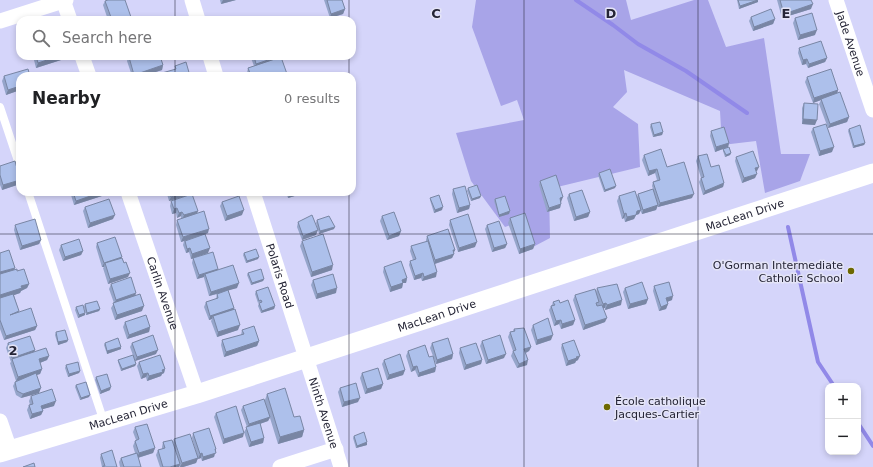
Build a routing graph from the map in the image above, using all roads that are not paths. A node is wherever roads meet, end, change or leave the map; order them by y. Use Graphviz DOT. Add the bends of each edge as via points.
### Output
graph roads {
  1 [pos="64,0"];
  2 [pos="192,0"];
  3 [pos="836,0"];
  4 [pos="69,16"];
  5 [pos="197,16"];
  6 [pos="0,20"];
  7 [pos="83,60"];
  8 [pos="211,60"];
  9 [pos="88,72"];
  10 [pos="215,72"];
  11 [pos="0,107"];
  12 [pos="873,110"];
  13 [pos="16,155"];
  14 [pos="873,173"];
  15 [pos="29,196"];
  16 [pos="129,196"];
  17 [pos="254,196"];
  18 [pos="307,359"];
  19 [pos="197,394"];
  20 [pos="0,421"];
  21 [pos="104,422"];
  22 [pos="336,449"];
  23 [pos="5,452"];
  24 [pos="280,467"];
  25 [pos="341,467"];
  1 -- 4 [label="street"];
  1 -- 6 [label="street"];
  2 -- 5 [label="street"];
  3 -- 12 [label="street, Jade Avenue"];
  7 -- 9 [label="street"];
  8 -- 10 [label="street"];
  11 -- 13 [label="lane"];
  14 -- 18 [label="street, MacLean Drive"];
  15 -- 21 [label="lane"];
  16 -- 19 [label="street, Carlin Avenue"];
  17 -- 18 [label="street, Polaris Road"];
  18 -- 19 [label="street, MacLean Drive"];
  18 -- 22 [label="street, Ninth Avenue"];
  19 -- 21 [label="street, MacLean Drive"];
  20 -- 23 [label="street"];
  21 -- 23 [label="street, MacLean Drive"];
  22 -- 24 [label="street"];
  22 -- 25 [label="street, Ninth Avenue"];
}
